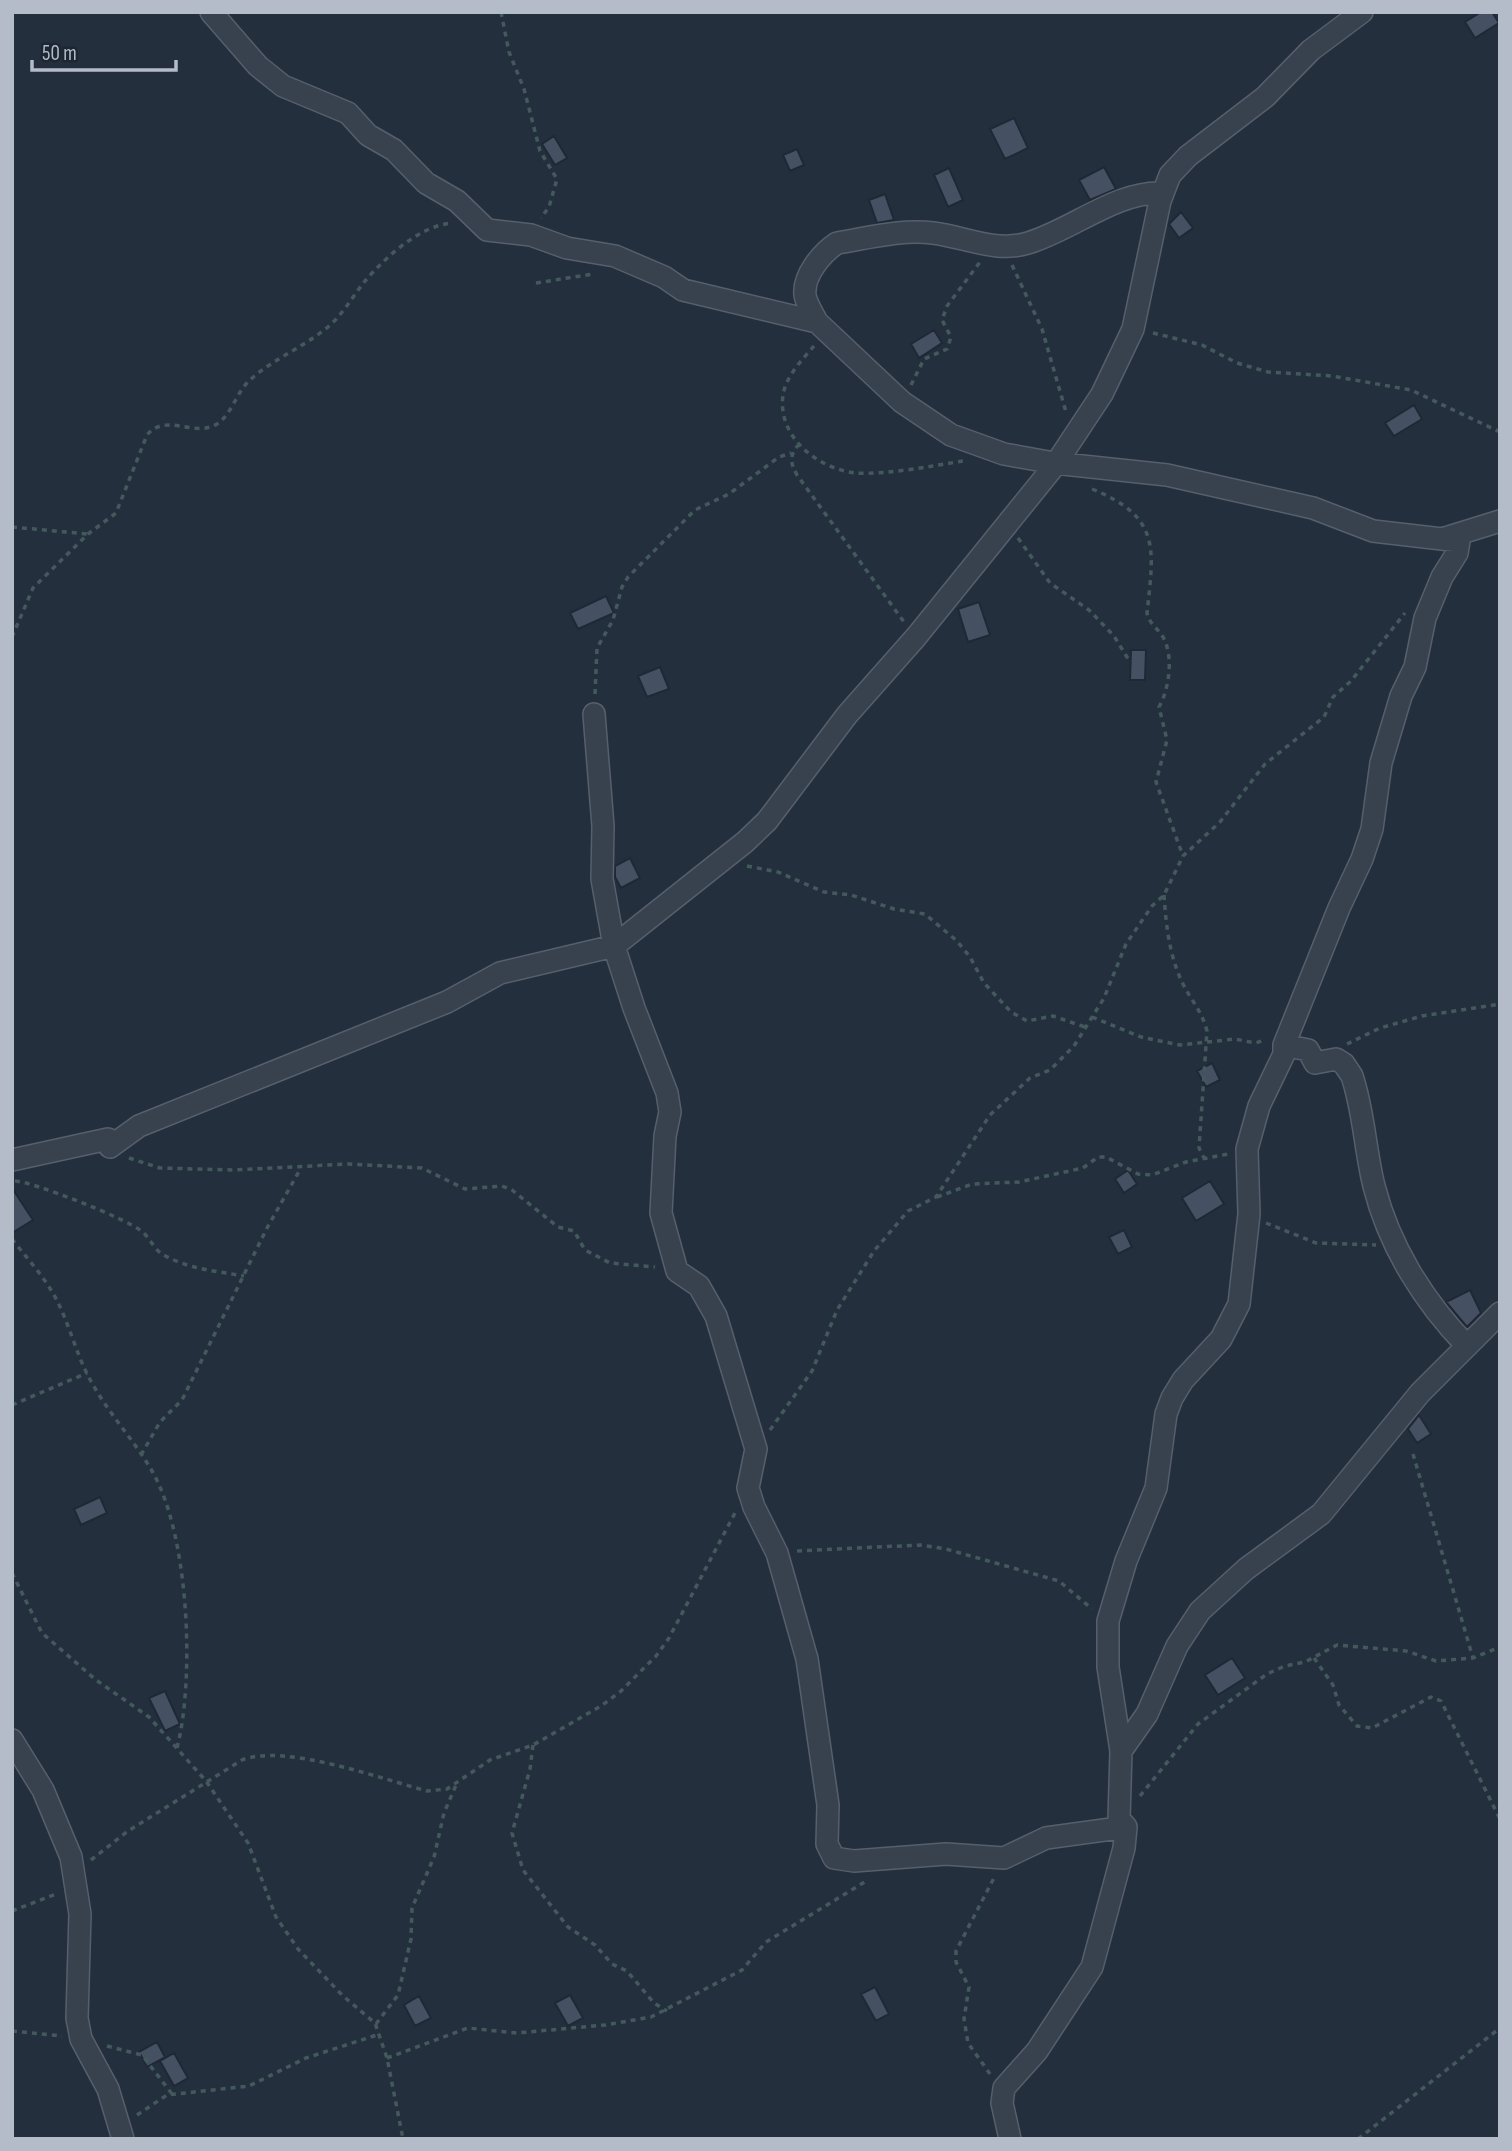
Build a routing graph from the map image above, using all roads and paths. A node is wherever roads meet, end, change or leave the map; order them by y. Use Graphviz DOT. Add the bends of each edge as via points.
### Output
graph roads {
  1 [pos="211,12"];
  2 [pos="500,12"];
  3 [pos="1362,12"];
  4 [pos="1162,193"];
  5 [pos="487,230"];
  6 [pos="531,235"];
  7 [pos="995,247"];
  8 [pos="817,322"];
  9 [pos="1133,329"];
  10 [pos="902,402"];
  11 [pos="1500,432"];
  12 [pos="1073,437"];
  13 [pos="799,444"];
  14 [pos="791,453"];
  15 [pos="967,460"];
  16 [pos="1054,463"];
  17 [pos="1084,483"];
  18 [pos="1500,521"];
  19 [pos="12,527"];
  20 [pos="1016,532"];
  21 [pos="88,534"];
  22 [pos="1442,539"];
  23 [pos="1407,610"];
  24 [pos="12,637"];
  25 [pos="916,637"];
  26 [pos="1130,662"];
  27 [pos="594,714"];
  28 [pos="1183,856"];
  29 [pos="722,858"];
  30 [pos="1164,895"];
  31 [pos="614,946"];
  32 [pos="1500,1004"];
  33 [pos="1092,1017"];
  34 [pos="1085,1027"];
  35 [pos="1206,1042"];
  36 [pos="1284,1045"];
  37 [pos="1315,1063"];
  38 [pos="110,1147"];
  39 [pos="1247,1149"];
  40 [pos="12,1160"];
  41 [pos="1205,1160"];
  42 [pos="301,1167"];
  43 [pos="12,1181"];
  44 [pos="936,1197"];
  45 [pos="1249,1214"];
  46 [pos="12,1239"];
  47 [pos="1398,1252"];
  48 [pos="677,1271"];
  49 [pos="244,1276"];
  50 [pos="1500,1313"];
  51 [pos="1468,1346"];
  52 [pos="87,1373"];
  53 [pos="12,1405"];
  54 [pos="755,1449"];
  55 [pos="1413,1454"];
  56 [pos="141,1455"];
  57 [pos="748,1488"];
  58 [pos="777,1553"];
  59 [pos="12,1573"];
  60 [pos="1108,1621"];
  61 [pos="1500,1647"];
  62 [pos="1314,1658"];
  63 [pos="1473,1658"];
  64 [pos="12,1740"];
  65 [pos="533,1745"];
  66 [pos="177,1748"];
  67 [pos="1121,1751"];
  68 [pos="206,1782"];
  69 [pos="457,1783"];
  70 [pos="1500,1819"];
  71 [pos="1122,1823"];
  72 [pos="1003,1858"];
  73 [pos="73,1873"];
  74 [pos="874,1877"];
  75 [pos="59,1892"];
  76 [pos="12,1911"];
  77 [pos="667,2011"];
  78 [pos="376,2024"];
  79 [pos="1500,2028"];
  80 [pos="12,2032"];
  81 [pos="380,2034"];
  82 [pos="81,2039"];
  83 [pos="387,2058"];
  84 [pos="1004,2088"];
  85 [pos="172,2094"];
  86 [pos="122,2131"];
  87 [pos="403,2139"];
  88 [pos="1010,2139"];
  89 [pos="1358,2139"];
  1 -- 5 [label="street" via="258,66 283,86 348,113 368,135 394,150 426,183 457,201"];
  2 -- 6 [label="path" via="540,151 558,179 549,207"];
  3 -- 4 [label="street" via="1311,50 1265,97 1188,156 1170,175"];
  4 -- 7 [label="street" via="1136,195 1029,243"];
  4 -- 9 [label="street"];
  5 -- 6 [label="street"];
  5 -- 21 [label="path" via="469,223 445,224 405,243 367,279 326,329 248,382 216,424 153,428 116,513"];
  6 -- 8 [label="street" via="567,248 615,256 664,276 683,290"];
  7 -- 8 [label="street" via="932,233 837,243 808,274 805,296"];
  7 -- 10 [label="path" via="947,306 942,320 951,337 947,349 924,359"];
  7 -- 12 [label="path" via="1011,263 1042,330"];
  8 -- 10 [label="street"];
  8 -- 13 [label="path" via="822,334 797,365 783,395 788,429"];
  9 -- 11 [label="path" via="1202,345 1268,372 1332,376 1411,390"];
  9 -- 12 [label="street" via="1102,394"];
  10 -- 16 [label="street" via="951,435 1004,454"];
  12 -- 16 [label="street"];
  13 -- 14 [label="path"];
  13 -- 15 [label="path" via="818,463 857,473"];
  14 -- 25 [label="path" via="790,463 797,475"];
  14 -- 27 [label="path" via="729,494 695,510 628,577 597,648"];
  16 -- 22 [label="street" via="1167,475 1313,508 1373,531"];
  16 -- 25 [label="street"];
  17 -- 28 [label="path" via="1129,508 1151,540 1147,613 1165,640 1168,663 1167,691 1159,707 1167,740 1156,782"];
  18 -- 22 [label="street"];
  19 -- 21 [label="path"];
  20 -- 26 [label="path" via="1050,583 1089,610 1114,636"];
  21 -- 24 [label="path" via="33,588"];
  22 -- 36 [label="street" via="1459,541 1457,553 1424,618 1418,660 1401,696 1381,763 1372,829"];
  23 -- 28 [label="path" via="1333,697 1324,717 1265,765 1220,822"];
  25 -- 29 [label="street" via="847,715 767,821"];
  27 -- 31 [label="street" via="603,826 602,879"];
  28 -- 30 [label="path"];
  29 -- 31 [label="street"];
  29 -- 34 [label="path" via="778,872 824,892 925,914 957,941 984,983 1011,1012 1027,1021 1053,1016"];
  30 -- 33 [label="path" via="1137,926"];
  30 -- 35 [label="path" via="1168,942 1182,983 1203,1013"];
  31 -- 38 [label="street" via="500,973 447,1002 139,1126"];
  31 -- 48 [label="street" via="667,1093 670,1112 661,1213"];
  32 -- 37 [label="path" via="1402,1021 1359,1037"];
  33 -- 34 [label="path"];
  33 -- 35 [label="path" via="1141,1037 1180,1045"];
  34 -- 44 [label="path" via="1063,1059 1030,1078 990,1115"];
  35 -- 36 [label="path" via="1271,1039"];
  35 -- 41 [label="path" via="1199,1148"];
  36 -- 37 [label="street" via="1308,1050"];
  36 -- 39 [label="street"];
  37 -- 47 [label="street" via="1336,1059 1352,1076 1374,1186"];
  38 -- 40 [label="street" via="108,1139"];
  38 -- 42 [label="path" via="134,1161 160,1168"];
  39 -- 41 [label="path"];
  39 -- 45 [label="street"];
  41 -- 44 [label="path" via="1152,1175 1098,1157 1083,1168 1020,1182 972,1184"];
  42 -- 48 [label="path" via="422,1168 465,1189 502,1186 558,1227 574,1231 585,1250 610,1263"];
  42 -- 49 [label="path"];
  43 -- 49 [label="path" via="43,1187 125,1222 140,1230 158,1252 177,1260"];
  44 -- 54 [label="path" via="908,1211 874,1251 837,1310 812,1371"];
  45 -- 47 [label="path" via="1301,1240 1381,1244"];
  45 -- 60 [label="street" via="1239,1304 1221,1339 1172,1398 1156,1488"];
  46 -- 52 [label="path" via="51,1291"];
  47 -- 51 [label="street"];
  48 -- 54 [label="street" via="699,1286 716,1316"];
  49 -- 56 [label="path" via="182,1400 160,1422"];
  50 -- 51 [label="street"];
  51 -- 67 [label="street" via="1394,1422 1321,1514 1246,1569 1200,1611 1177,1646 1147,1714"];
  52 -- 53 [label="path"];
  52 -- 56 [label="path"];
  54 -- 57 [label="street"];
  55 -- 63 [label="path"];
  56 -- 66 [label="path" via="165,1499 180,1556 185,1685"];
  57 -- 58 [label="street"];
  57 -- 65 [label="path" via="656,1656 601,1706"];
  58 -- 60 [label="path" via="873,1546 946,1549 1059,1581"];
  58 -- 72 [label="street" via="807,1659 828,1805 827,1844 834,1858 854,1861 934,1854"];
  59 -- 66 [label="path" via="42,1633 96,1680 149,1717"];
  60 -- 67 [label="street" via="1108,1667"];
  61 -- 63 [label="path"];
  62 -- 63 [label="path" via="1337,1645 1406,1651 1436,1661"];
  62 -- 70 [label="path" via="1333,1685 1339,1705 1357,1726 1373,1728 1431,1697 1441,1701"];
  62 -- 71 [label="path" via="1267,1674 1198,1724"];
  64 -- 73 [label="street" via="43,1790 71,1857"];
  65 -- 69 [label="path" via="490,1760"];
  65 -- 77 [label="path" via="512,1833 523,1870 568,1927 627,1971 654,2003"];
  66 -- 68 [label="path"];
  67 -- 71 [label="street"];
  68 -- 69 [label="path" via="257,1755 308,1759 427,1791"];
  68 -- 73 [label="path" via="128,1831"];
  68 -- 78 [label="path" via="248,1843 276,1917 298,1949"];
  69 -- 78 [label="path" via="412,1908 411,1939 398,1995"];
  71 -- 72 [label="street" via="1046,1838"];
  71 -- 84 [label="street" via="1124,1848 1091,1967 1038,2051"];
  72 -- 84 [label="path" via="956,1951 956,1962 969,1987 964,2019 968,2043"];
  73 -- 82 [label="street" via="80,1913 77,2018"];
  74 -- 77 [label="path" via="766,1942 742,1969"];
  75 -- 76 [label="path"];
  77 -- 83 [label="path" via="605,2025 530,2032 468,2028"];
  78 -- 81 [label="path"];
  79 -- 89 [label="path"];
  80 -- 82 [label="path"];
  81 -- 83 [label="path"];
  81 -- 85 [label="path" via="306,2058 249,2086"];
  82 -- 85 [label="path" via="142,2055"];
  82 -- 86 [label="street" via="108,2089"];
  83 -- 87 [label="path"];
  84 -- 88 [label="street" via="1002,2103"];
  85 -- 86 [label="path"];
}
